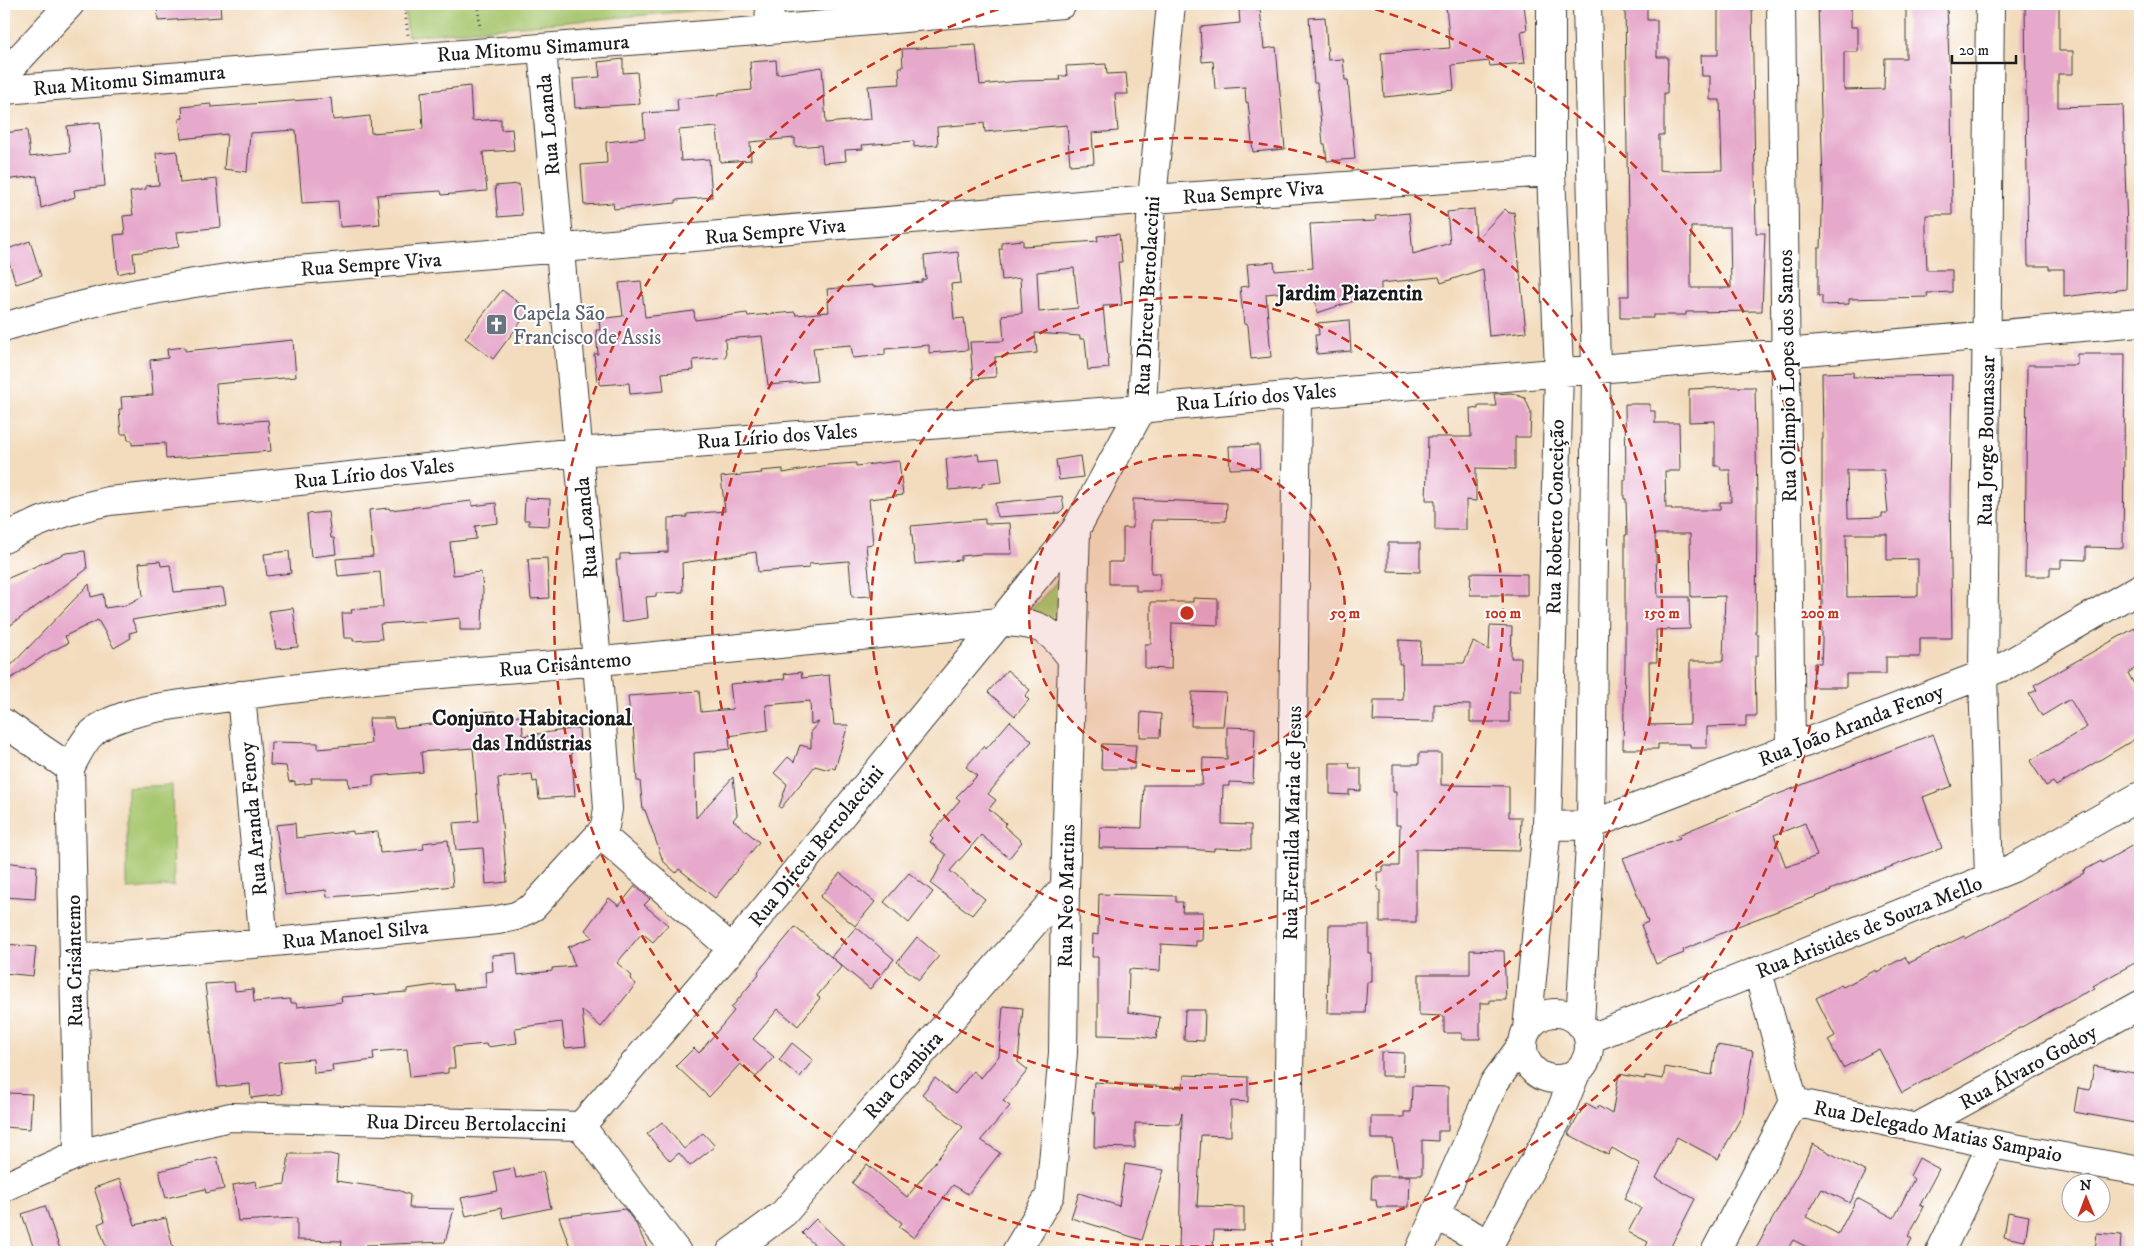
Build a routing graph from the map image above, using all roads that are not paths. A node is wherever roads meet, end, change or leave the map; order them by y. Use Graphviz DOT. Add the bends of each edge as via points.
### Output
graph roads {
  1 [pos="70,4"];
  2 [pos="1062,4"];
  3 [pos="1171,4"];
  4 [pos="1551,4"];
  5 [pos="1587,4"];
  6 [pos="1782,4"];
  7 [pos="1990,4"];
  8 [pos="968,8"];
  9 [pos="769,17"];
  10 [pos="542,48"];
  11 [pos="4,75"];
  12 [pos="4,90"];
  13 [pos="1551,172"];
  14 [pos="1152,199"];
  15 [pos="559,250"];
  16 [pos="2140,322"];
  17 [pos="4,328"];
  18 [pos="1987,335"];
  19 [pos="1787,352"];
  20 [pos="1596,368"];
  21 [pos="1559,372"];
  22 [pos="1297,394"];
  23 [pos="1142,408"];
  24 [pos="578,452"];
  25 [pos="1076,529"];
  26 [pos="4,539"];
  27 [pos="2140,588"];
  28 [pos="1000,622"];
  29 [pos="1072,659"];
  30 [pos="598,662"];
  31 [pos="1983,675"];
  32 [pos="242,695"];
  33 [pos="4,723"];
  34 [pos="1791,748"];
  35 [pos="70,768"];
  36 [pos="2140,796"];
  37 [pos="1591,825"];
  38 [pos="1547,826"];
  39 [pos="600,834"];
  40 [pos="1989,878"];
  41 [pos="1065,887"];
  42 [pos="264,943"];
  43 [pos="732,949"];
  44 [pos="74,959"];
  45 [pos="1758,972"];
  46 [pos="2140,1006"];
  47 [pos="1585,1031"];
  48 [pos="1524,1037"];
  49 [pos="1576,1073"];
  50 [pos="1794,1102"];
  51 [pos="581,1126"];
  52 [pos="1916,1128"];
  53 [pos="1992,1144"];
  54 [pos="78,1154"];
  55 [pos="2140,1171"];
  56 [pos="4,1187"];
  57 [pos="1436,1215"];
  58 [pos="1487,1248"];
  59 [pos="677,1252"];
  60 [pos="731,1252"];
  61 [pos="1016,1252"];
  62 [pos="1288,1252"];
  63 [pos="1420,1252"];
  64 [pos="1715,1252"];
  65 [pos="1940,1252"];
  1 -- 11 [label="street"];
  2 -- 8 [label="street, Rua Mitomu Simamura"];
  3 -- 14 [label="street, Rua Dirceu Bertolaccini"];
  4 -- 13 [label="street, Rua Roberto Conceição"];
  5 -- 20 [label="street, Rua Roberto Conceição"];
  6 -- 19 [label="street, Rua Olimpio Lopes dos Santos"];
  7 -- 18 [label="street, Rua Jorge Bounassar"];
  8 -- 9 [label="street, Rua Mitomu Simamura"];
  9 -- 10 [label="street, Rua Mitomu Simamura"];
  10 -- 12 [label="street, Rua Mitomu Simamura"];
  10 -- 15 [label="street, Rua Loanda"];
  13 -- 14 [label="street, Rua Sempre Viva"];
  13 -- 21 [label="street, Rua Roberto Conceição"];
  14 -- 15 [label="street, Rua Sempre Viva"];
  14 -- 23 [label="street, Rua Dirceu Bertolaccini"];
  15 -- 17 [label="street, Rua Sempre Viva" via="231,277 120,296"];
  15 -- 24 [label="street, Rua Loanda"];
  16 -- 18 [label="street, Rua Lírio dos Vales"];
  18 -- 19 [label="street, Rua Lírio dos Vales"];
  18 -- 31 [label="street, Rua Jorge Bounassar"];
  19 -- 20 [label="street, Rua Lírio dos Vales"];
  19 -- 34 [label="street, Rua Olimpio Lopes dos Santos"];
  20 -- 21 [label="street, Rua Lírio dos Vales"];
  20 -- 37 [label="street, Rua Roberto Conceição"];
  21 -- 22 [label="street, Rua Lírio dos Vales"];
  21 -- 38 [label="street, Rua Roberto Conceição"];
  22 -- 23 [label="street, Rua Lírio dos Vales"];
  22 -- 62 [label="street, Rua Erenilda Maria de Jesus"];
  23 -- 24 [label="street, Rua Lírio dos Vales"];
  23 -- 25 [label="street, Rua Dirceu Bertolaccini"];
  24 -- 26 [label="street, Rua Lírio dos Vales" via="109,500 42,519"];
  24 -- 30 [label="street, Rua Loanda"];
  25 -- 28 [label="street, Rua Dirceu Bertolaccini"];
  25 -- 29 [label="street, Rua Neo Martins"];
  27 -- 31 [label="street, Rua João Aranda Fenoy" via="2005,666"];
  28 -- 29 [label="street, Rua Crisântemo" via="1027,623 1045,629"];
  28 -- 30 [label="street, Rua Crisântemo"];
  28 -- 43 [label="street, Rua Dirceu Bertolaccini"];
  29 -- 41 [label="street, Rua Neo Martins"];
  30 -- 32 [label="street, Rua Crisântemo" via="364,679"];
  30 -- 39 [label="street, Rua Loanda" via="608,809"];
  31 -- 34 [label="street, Rua João Aranda Fenoy"];
  31 -- 40 [label="street, Rua Jorge Bounassar"];
  32 -- 35 [label="street, Rua Crisântemo" via="145,710 112,720 85,738"];
  32 -- 42 [label="street, Rua Aranda Fenoy"];
  33 -- 35 [label="street"];
  34 -- 37 [label="street, Rua João Aranda Fenoy"];
  35 -- 44 [label="street, Rua Crisântemo"];
  36 -- 40 [label="street, Rua Aristides de Souza Mello" via="2014,868"];
  37 -- 38 [label="street, Rua João Aranda Fenoy"];
  37 -- 47 [label="street, Rua Roberto Conceição"];
  38 -- 48 [label="street, Rua Roberto Conceição"];
  39 -- 42 [label="street, Rua Manoel Silva" via="533,907 516,916"];
  39 -- 43 [label="street"];
  40 -- 45 [label="street, Rua Aristides de Souza Mello"];
  41 -- 60 [label="street, Rua Cambira" via="784,1214"];
  41 -- 61 [label="street, Rua Neo Martins" via="1063,1053 1050,1195"];
  42 -- 44 [label="street, Rua Manoel Silva"];
  43 -- 51 [label="street, Rua Dirceu Bertolaccini"];
  44 -- 54 [label="street, Rua Crisântemo"];
  45 -- 47 [label="street, Rua Aristides de Souza Mello"];
  45 -- 50 [label="street"];
  46 -- 52 [label="street, Rua Álvaro Godoy"];
  47 -- 48 [label="street" via="1565,1013 1549,1013 1535,1020"];
  47 -- 49 [label="street" via="1588,1058"];
  48 -- 49 [label="street" via="1523,1055 1540,1076 1556,1080"];
  48 -- 57 [label="street" via="1494,1083"];
  49 -- 58 [label="street" via="1557,1120"];
  50 -- 52 [label="street, Rua Delegado Matias Sampaio"];
  50 -- 64 [label="street"];
  51 -- 54 [label="street, Rua Dirceu Bertolaccini" via="230,1117"];
  51 -- 59 [label="street"];
  52 -- 53 [label="street, Rua Delegado Matias Sampaio"];
  53 -- 55 [label="street, Rua Delegado Matias Sampaio"];
  53 -- 65 [label="street"];
  54 -- 56 [label="street, Rua Dirceu Bertolaccini"];
  57 -- 58 [label="street"];
  57 -- 63 [label="street"];
}
